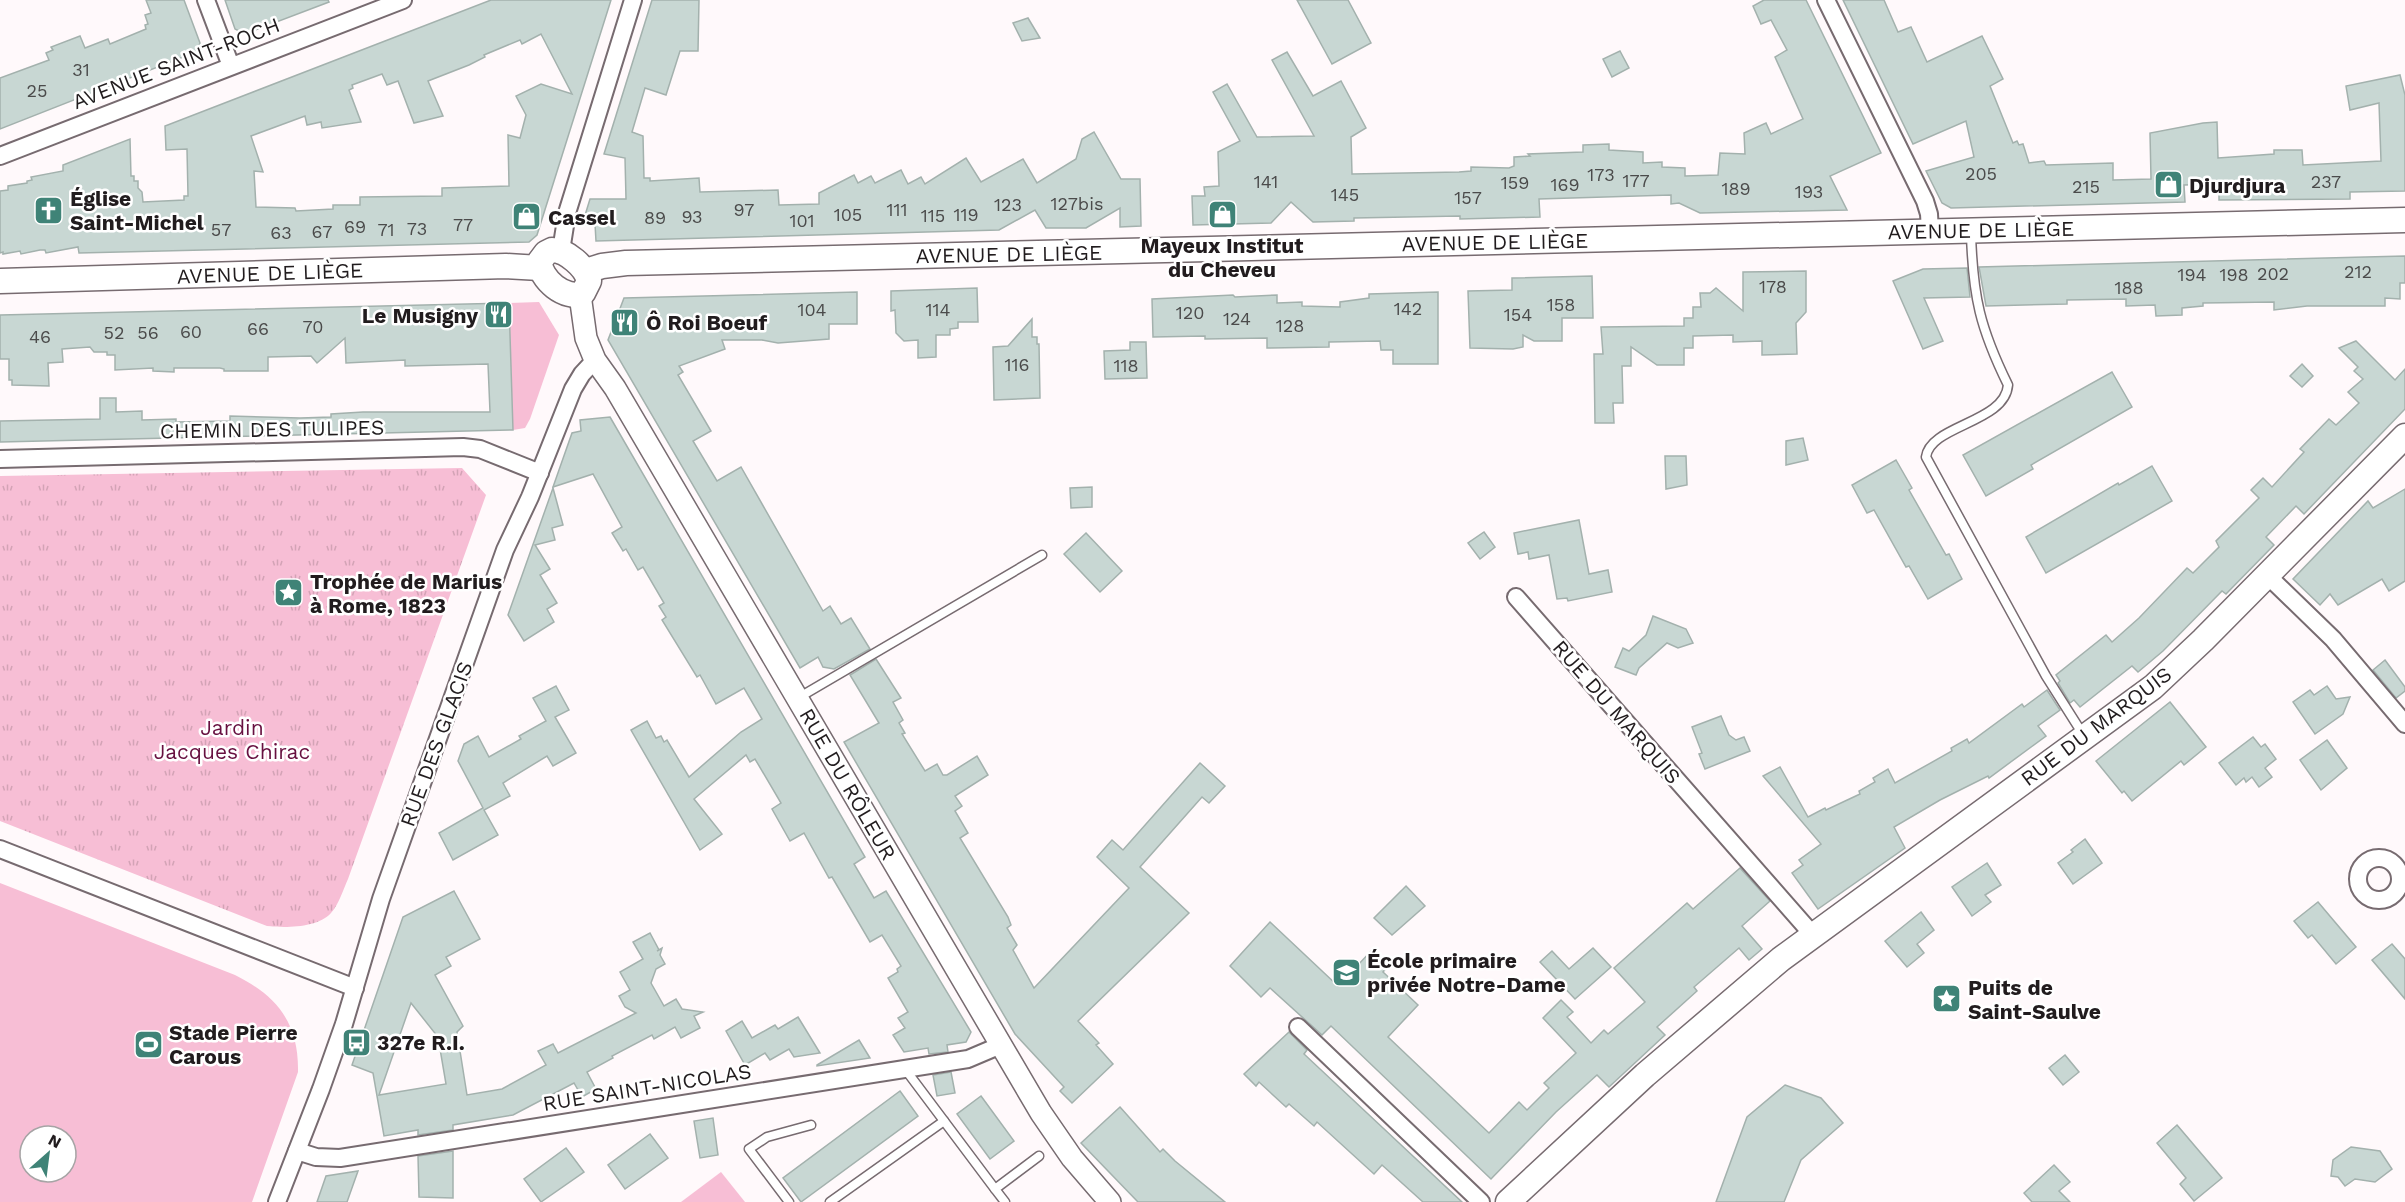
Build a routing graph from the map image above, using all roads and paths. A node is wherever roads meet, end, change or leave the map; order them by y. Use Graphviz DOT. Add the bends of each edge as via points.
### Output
graph roads {
  1 [pos="206,0"];
  2 [pos="403,0"];
  3 [pos="633,0"];
  4 [pos="1826,0"];
  5 [pos="231,66"];
  6 [pos="0,156"];
  7 [pos="2405,220"];
  8 [pos="1971,230"];
  9 [pos="1930,231"];
  10 [pos="561,251"];
  11 [pos="540,268"];
  12 [pos="586,271"];
  13 [pos="0,281"];
  14 [pos="580,295"];
  15 [pos="595,360"];
  16 [pos="2405,436"];
  17 [pos="0,459"];
  18 [pos="540,473"];
  19 [pos="1042,555"];
  20 [pos="2267,575"];
  21 [pos="1516,597"];
  22 [pos="797,698"];
  23 [pos="2405,724"];
  24 [pos="2086,738"];
  25 [pos="0,849"];
  26 [pos="1813,935"];
  27 [pos="355,988"];
  28 [pos="1298,1027"];
  29 [pos="1001,1045"];
  30 [pos="905,1069"];
  31 [pos="944,1121"];
  32 [pos="812,1125"];
  33 [pos="297,1151"];
  34 [pos="1039,1156"];
  35 [pos="995,1189"];
  36 [pos="277,1202"];
  37 [pos="789,1202"];
  38 [pos="830,1202"];
  39 [pos="1005,1202"];
  40 [pos="1110,1202"];
  41 [pos="1481,1202"];
  42 [pos="1508,1202"];
  1 -- 5 [label="street"];
  2 -- 5 [label="street, AVENUE SAINT-ROCH"];
  3 -- 10 [label="street" via="567,213"];
  4 -- 9 [label="street" via="1925,201"];
  5 -- 6 [label="street, AVENUE SAINT-ROCH"];
  7 -- 8 [label="main road, AVENUE DE LIÈGE"];
  8 -- 9 [label="main road, AVENUE DE LIÈGE"];
  8 -- 24 [label="lane" via="1978,313 1990,350 2008,385 1996,407 1933,443 1926,457 2046,676"];
  9 -- 12 [label="main road, AVENUE DE LIÈGE" via="626,263"];
  10 -- 11 [label="main road" via="546,253"];
  10 -- 12 [label="main road"];
  11 -- 13 [label="main road, AVENUE DE LIÈGE"];
  11 -- 14 [label="main road" via="545,277 567,294"];
  12 -- 14 [label="main road" via="589,284"];
  14 -- 15 [label="street" via="584,331"];
  15 -- 18 [label="street, RUE DES GLACIS" via="573,389"];
  15 -- 22 [label="street, RUE DU RÔLEUR"];
  16 -- 20 [label="main road, RUE DU MARQUIS"];
  17 -- 18 [label="street, CHEMIN DES TULIPES" via="464,447 480,449"];
  18 -- 27 [label="street, RUE DES GLACIS" via="501,561 381,899"];
  19 -- 22 [label="lane"];
  20 -- 23 [label="street" via="2333,639"];
  20 -- 24 [label="main road, RUE DU MARQUIS" via="2161,680"];
  21 -- 26 [label="street, RUE DU MARQUIS"];
  22 -- 29 [label="street, RUE DU RÔLEUR"];
  24 -- 26 [label="main road, RUE DU MARQUIS"];
  25 -- 27 [label="street"];
  26 -- 42 [label="main road, RUE DU MARQUIS" via="1719,1010"];
  27 -- 33 [label="street, RUE DES GLACIS"];
  28 -- 41 [label="street"];
  29 -- 30 [label="street, RUE SAINT-NICOLAS" via="969,1059"];
  29 -- 40 [label="street, RUE DU RÔLEUR" via="1050,1127"];
  30 -- 31 [label="lane"];
  30 -- 33 [label="street, RUE SAINT-NICOLAS" via="340,1158"];
  31 -- 35 [label="lane"];
  31 -- 38 [label="lane"];
  32 -- 37 [label="lane" via="766,1137 749,1149"];
  33 -- 36 [label="street, RUE DES GLACIS"];
  34 -- 35 [label="lane"];
  35 -- 39 [label="lane"];
}
